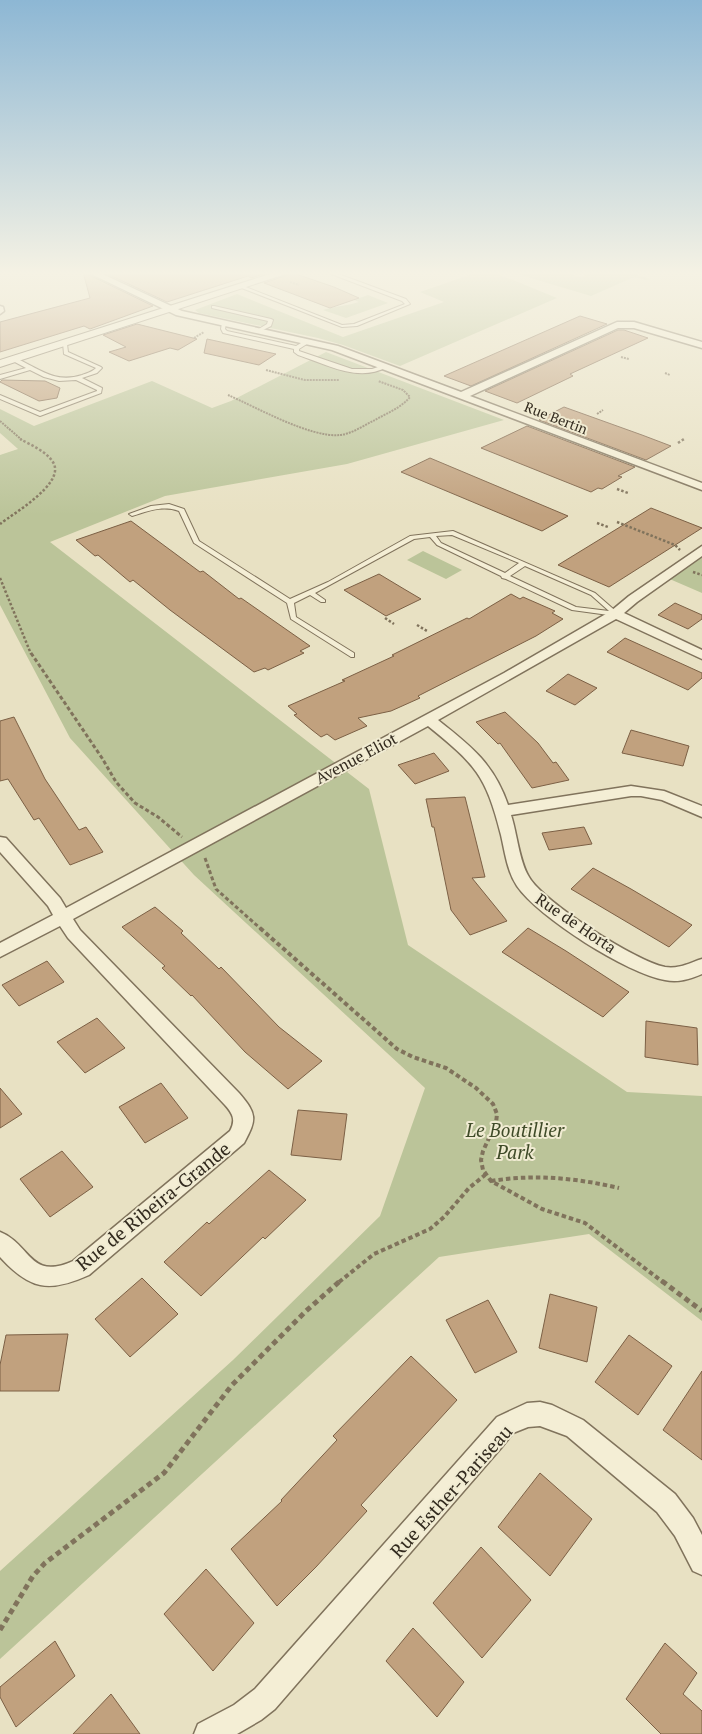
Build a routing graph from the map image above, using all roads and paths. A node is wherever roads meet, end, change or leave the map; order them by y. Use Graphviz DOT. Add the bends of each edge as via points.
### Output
graph roads {
  1 [pos="37,353"];
  2 [pos="66,353"];
  3 [pos="298,353"];
  4 [pos="348,353"];
  5 [pos="556,353"];
  6 [pos="620,356"];
  7 [pos="629,359"];
  8 [pos="14,360"];
  9 [pos="0,364"];
  10 [pos="384,367"];
  11 [pos="30,368"];
  12 [pos="266,370"];
  13 [pos="665,373"];
  14 [pos="670,375"];
  15 [pos="0,377"];
  16 [pos="76,378"];
  17 [pos="345,380"];
  18 [pos="375,380"];
  19 [pos="228,395"];
  20 [pos="461,396"];
  21 [pos="0,397"];
  22 [pos="603,410"];
  23 [pos="597,414"];
  24 [pos="0,421"];
  25 [pos="684,439"];
  26 [pos="678,443"];
  27 [pos="702,487"];
  28 [pos="617,488"];
  29 [pos="628,493"];
  30 [pos="132,514"];
  31 [pos="617,522"];
  32 [pos="597,523"];
  33 [pos="0,524"];
  34 [pos="608,527"];
  35 [pos="432,536"];
  36 [pos="702,550"];
  37 [pos="682,552"];
  38 [pos="524,563"];
  39 [pos="692,572"];
  40 [pos="702,576"];
  41 [pos="504,577"];
  42 [pos="0,578"];
  43 [pos="309,592"];
  44 [pos="323,601"];
  45 [pos="290,602"];
  46 [pos="616,614"];
  47 [pos="385,618"];
  48 [pos="394,624"];
  49 [pos="417,625"];
  50 [pos="427,631"];
  51 [pos="351,655"];
  52 [pos="702,655"];
  53 [pos="429,720"];
  54 [pos="502,811"];
  55 [pos="702,812"];
  56 [pos="186,840"];
  57 [pos="0,842"];
  58 [pos="203,856"];
  59 [pos="63,917"];
  60 [pos="0,951"];
  61 [pos="702,966"];
  62 [pos="485,1175"];
  63 [pos="491,1181"];
  64 [pos="619,1188"];
  65 [pos="0,1242"];
  66 [pos="702,1311"];
  67 [pos="702,1562"];
  68 [pos="0,1630"];
  69 [pos="208,1734"];
  1 -- 8 [label="street"];
  2 -- 16 [label="lane" via="99,368"];
  3 -- 10 [label="lane" via="351,372 369,373"];
  4 -- 10 [label="street, Rue Bertin"];
  5 -- 20 [label="street"];
  6 -- 7 [label="path"];
  8 -- 9 [label="street"];
  8 -- 11 [label="lane"];
  10 -- 20 [label="street, Rue Bertin"];
  11 -- 15 [label="lane"];
  11 -- 16 [label="lane" via="59,379"];
  12 -- 17 [label="path" via="305,380"];
  13 -- 14 [label="path"];
  16 -- 21 [label="lane" via="100,389 99,392 40,414"];
  18 -- 19 [label="path" via="402,390 410,397 407,402 339,435 317,433"];
  20 -- 27 [label="street, Rue Bertin"];
  22 -- 23 [label="path"];
  24 -- 33 [label="path" via="49,457 56,473 47,488"];
  25 -- 26 [label="path"];
  28 -- 29 [label="path"];
  30 -- 45 [label="lane" via="156,506 170,505 182,510 196,542"];
  31 -- 37 [label="path" via="675,546"];
  32 -- 34 [label="path"];
  35 -- 38 [label="lane" via="454,533"];
  35 -- 41 [label="lane" via="439,544"];
  35 -- 43 [label="lane" via="412,537"];
  36 -- 46 [label="street, Avenue Eliot"];
  38 -- 41 [label="lane"];
  38 -- 46 [label="lane" via="593,594"];
  39 -- 40 [label="path"];
  41 -- 46 [label="lane" via="574,609"];
  42 -- 56 [label="path" via="32,656 116,782 135,803 158,816"];
  43 -- 44 [label="lane"];
  43 -- 45 [label="lane"];
  45 -- 51 [label="lane" via="294,618"];
  46 -- 52 [label="street"];
  46 -- 53 [label="street, Avenue Eliot"];
  47 -- 48 [label="path"];
  49 -- 50 [label="path"];
  53 -- 54 [label="street, Rue de Horta" via="477,761 490,780"];
  53 -- 59 [label="street, Avenue Eliot"];
  54 -- 55 [label="street" via="646,790 673,797"];
  54 -- 61 [label="street, Rue de Horta" via="523,883 545,905 644,967 678,975"];
  57 -- 59 [label="street" via="50,897"];
  58 -- 62 [label="path" via="210,864 210,880 216,889 397,1049 443,1066 492,1102 498,1121 482,1155"];
  59 -- 60 [label="street, Avenue Eliot"];
  59 -- 65 [label="street, Rue de Ribeira-Grande" via="82,943 232,1099 242,1111 244,1124 237,1137 214,1158 81,1268 67,1276 50,1278 32,1273"];
  62 -- 63 [label="path"];
  62 -- 68 [label="path" via="465,1190 431,1229 366,1258 306,1311 232,1385 164,1472 45,1563 33,1576"];
  63 -- 64 [label="path" via="543,1176"];
  63 -- 66 [label="path" via="542,1209 585,1223"];
  67 -- 69 [label="street, Rue Esther-Pariseau" via="676,1514 630,1472 562,1421 540,1414 527,1415 505,1426 492,1439 265,1699 250,1713"];
}
